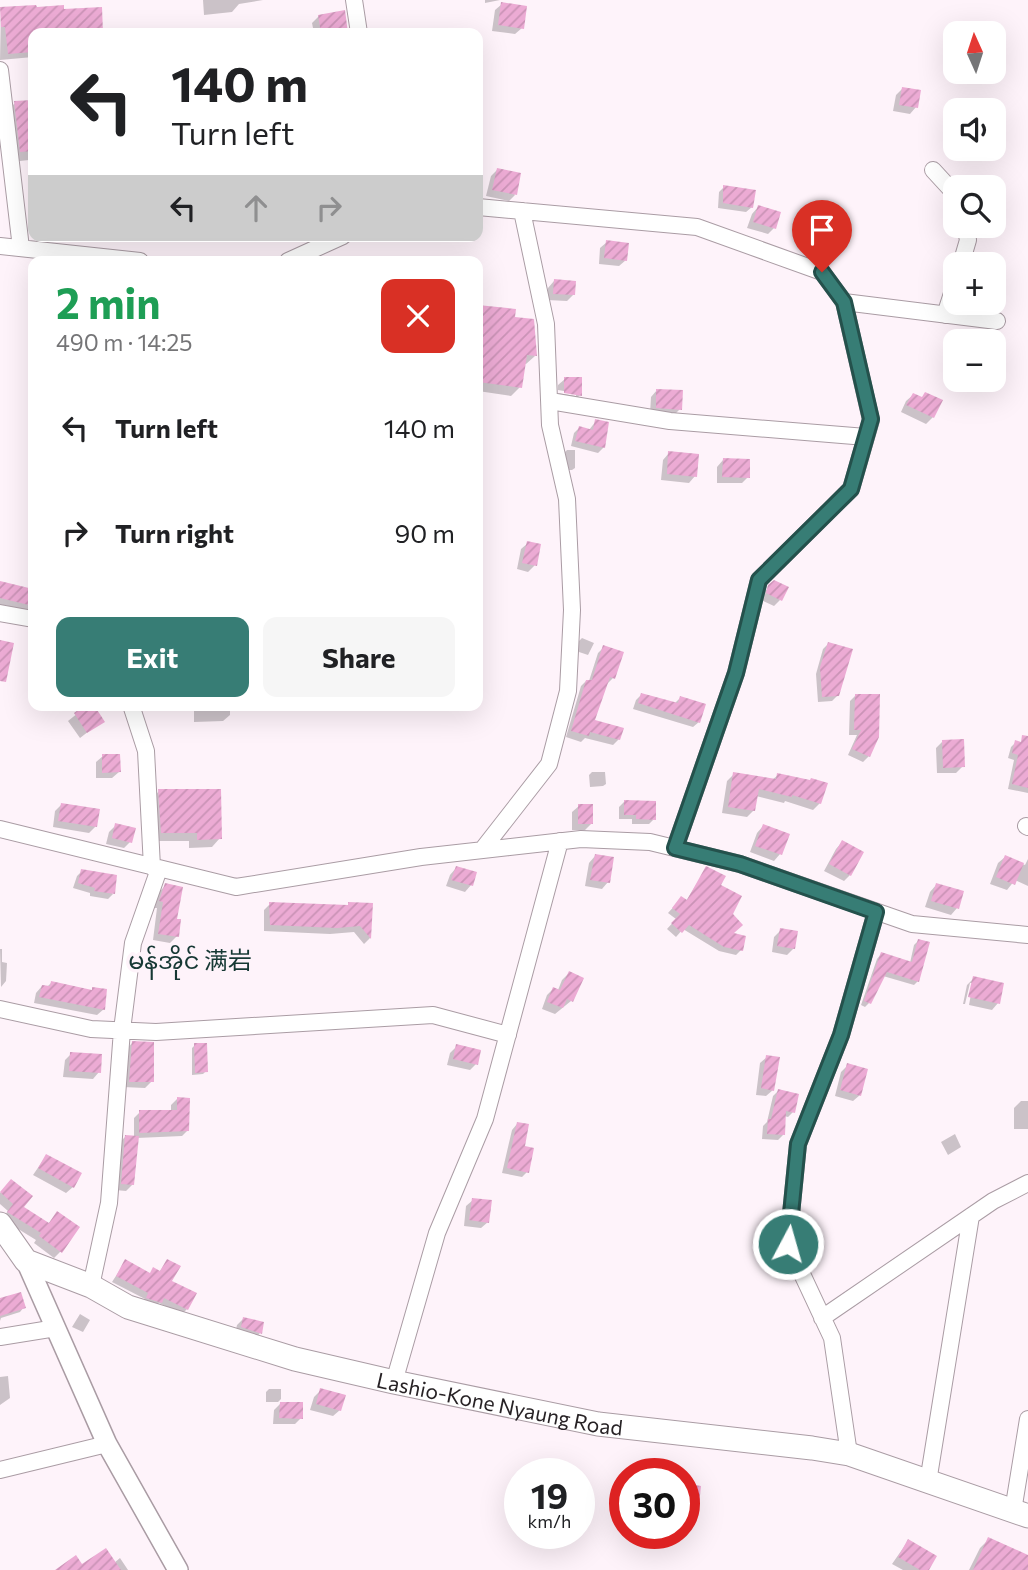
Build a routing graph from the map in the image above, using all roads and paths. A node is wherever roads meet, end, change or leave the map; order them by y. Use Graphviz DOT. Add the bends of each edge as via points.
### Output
graph roads {
  1 [pos="354,0"];
  2 [pos="358,28"];
  3 [pos="0,70"];
  4 [pos="933,170"];
  5 [pos="943,181"];
  6 [pos="483,207"];
  7 [pos="522,211"];
  8 [pos="331,242"];
  9 [pos="0,246"];
  10 [pos="21,248"];
  11 [pos="94,256"];
  12 [pos="299,256"];
  13 [pos="844,302"];
  14 [pos="943,315"];
  15 [pos="945,315"];
  16 [pos="997,321"];
  17 [pos="550,401"];
  18 [pos="866,437"];
  19 [pos="0,613"];
  20 [pos="28,617"];
  21 [pos="133,711"];
  22 [pos="0,829"];
  23 [pos="560,841"];
  24 [pos="675,848"];
  25 [pos="482,850"];
  26 [pos="156,868"];
  27 [pos="876,912"];
  28 [pos="1028,934"];
  29 [pos="0,1009"];
  30 [pos="122,1030"];
  31 [pos="508,1035"];
  32 [pos="1028,1183"];
  33 [pos="971,1216"];
  34 [pos="0,1224"];
  35 [pos="26,1261"];
  36 [pos="91,1286"];
  37 [pos="822,1318"];
  38 [pos="56,1328"];
  39 [pos="0,1337"];
  40 [pos="394,1382"];
  41 [pos="1028,1419"];
  42 [pos="107,1444"];
  43 [pos="849,1454"];
  44 [pos="0,1470"];
  45 [pos="928,1482"];
  46 [pos="1020,1513"];
  47 [pos="178,1570"];
  1 -- 2 [label="street"];
  3 -- 10 [label="street"];
  4 -- 5 [label="street"];
  6 -- 7 [label="street"];
  7 -- 13 [label="street" via="697,227 822,272"];
  7 -- 17 [label="street" via="546,324"];
  8 -- 12 [label="street"];
  9 -- 10 [label="street"];
  10 -- 11 [label="street"];
  13 -- 14 [label="street"];
  13 -- 18 [label="street" via="871,419"];
  15 -- 16 [label="street"];
  17 -- 18 [label="street" via="670,421"];
  17 -- 25 [label="street" via="550,425 567,499 572,610 568,691 549,764"];
  18 -- 24 [label="street" via="851,489 759,580 736,673"];
  19 -- 20 [label="street"];
  21 -- 26 [label="street" via="146,751"];
  22 -- 26 [label="street"];
  23 -- 24 [label="street" via="650,842"];
  23 -- 25 [label="street"];
  23 -- 31 [label="street"];
  24 -- 27 [label="street" via="740,864"];
  25 -- 26 [label="street" via="236,887"];
  26 -- 30 [label="street" via="133,943"];
  27 -- 28 [label="street" via="912,925"];
  27 -- 37 [label="street" via="841,1035 798,1144 788,1244"];
  29 -- 30 [label="street" via="91,1029"];
  30 -- 31 [label="street" via="156,1032 433,1015"];
  30 -- 36 [label="street" via="109,1203"];
  31 -- 40 [label="street" via="485,1119 438,1233"];
  32 -- 33 [label="street"];
  33 -- 37 [label="street"];
  33 -- 45 [label="street"];
  34 -- 35 [label="main road"];
  35 -- 36 [label="main road, Lashio-Kone Nyaung Road"];
  35 -- 38 [label="street"];
  36 -- 40 [label="main road, Lashio-Kone Nyaung Road" via="128,1307 295,1359"];
  37 -- 43 [label="street" via="831,1338"];
  38 -- 39 [label="street"];
  38 -- 42 [label="street"];
  40 -- 43 [label="main road, Lashio-Kone Nyaung Road" via="598,1423"];
  41 -- 46 [label="street"];
  42 -- 44 [label="street"];
  42 -- 47 [label="street"];
  43 -- 45 [label="main road, Lashio-Kone Nyaung Road"];
  45 -- 46 [label="main road, Lashio-Kone Nyaung Road"];
}
